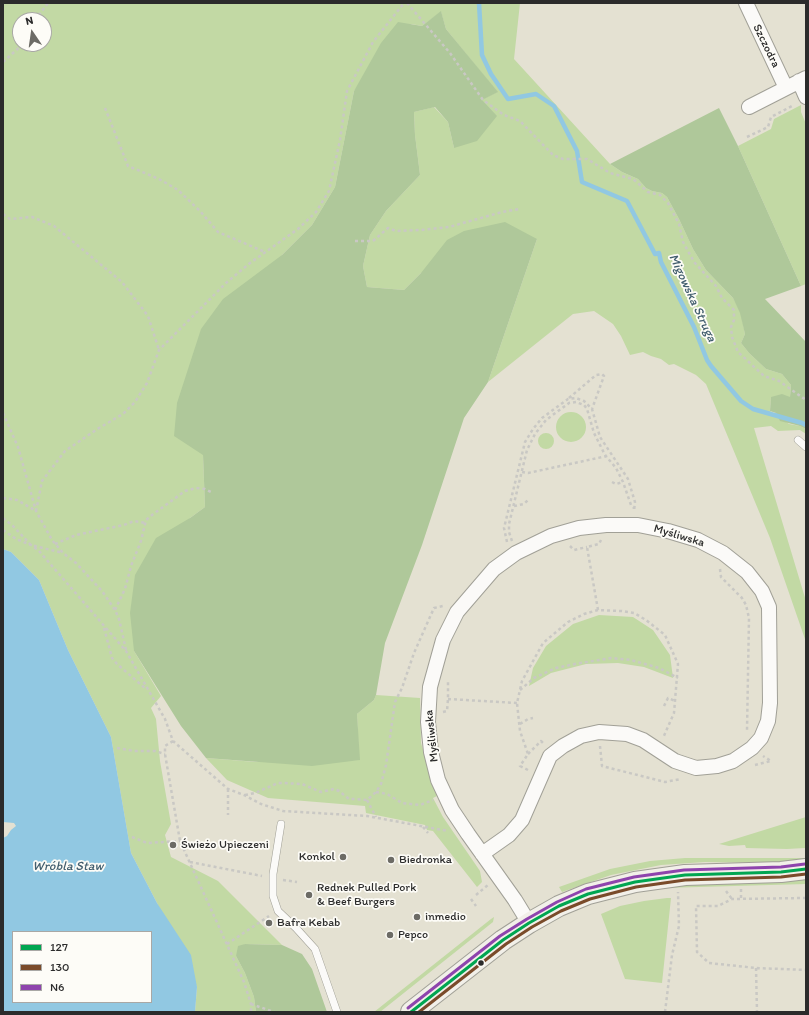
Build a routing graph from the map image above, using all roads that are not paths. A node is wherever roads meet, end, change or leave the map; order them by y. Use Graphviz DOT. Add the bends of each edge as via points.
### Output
graph roads {
  1 [pos="746,3"];
  2 [pos="803,79"];
  3 [pos="786,88"];
  4 [pos="802,100"];
  5 [pos="749,107"];
  6 [pos="798,440"];
  7 [pos="806,447"];
  8 [pos="281,824"];
  9 [pos="482,854"];
  10 [pos="806,869"];
  11 [pos="529,923"];
  12 [pos="337,1012"];
  13 [pos="411,1012"];
  1 -- 3 [label="street, Szczodra"];
  2 -- 3 [label="street"];
  2 -- 4 [label="street"];
  3 -- 5 [label="street"];
  6 -- 7 [label="lane"];
  8 -- 12 [label="lane" via="273,896 278,910 315,949"];
  9 -- 9 [label="street, Myśliwska" via="452,810 438,780 431,752 428,722 430,687 443,640 456,612 494,568 521,550 551,536 579,528 635,525 698,540 723,553 747,572 762,591 769,607 768,721 761,738 752,748 733,761 696,768 675,761 643,740 627,734 599,732 581,736 550,756 522,820 509,835"];
  9 -- 11 [label="street, Myśliwska"];
  10 -- 11 [label="street" via="685,875 635,882 572,900"];
  11 -- 13 [label="street"];
}
